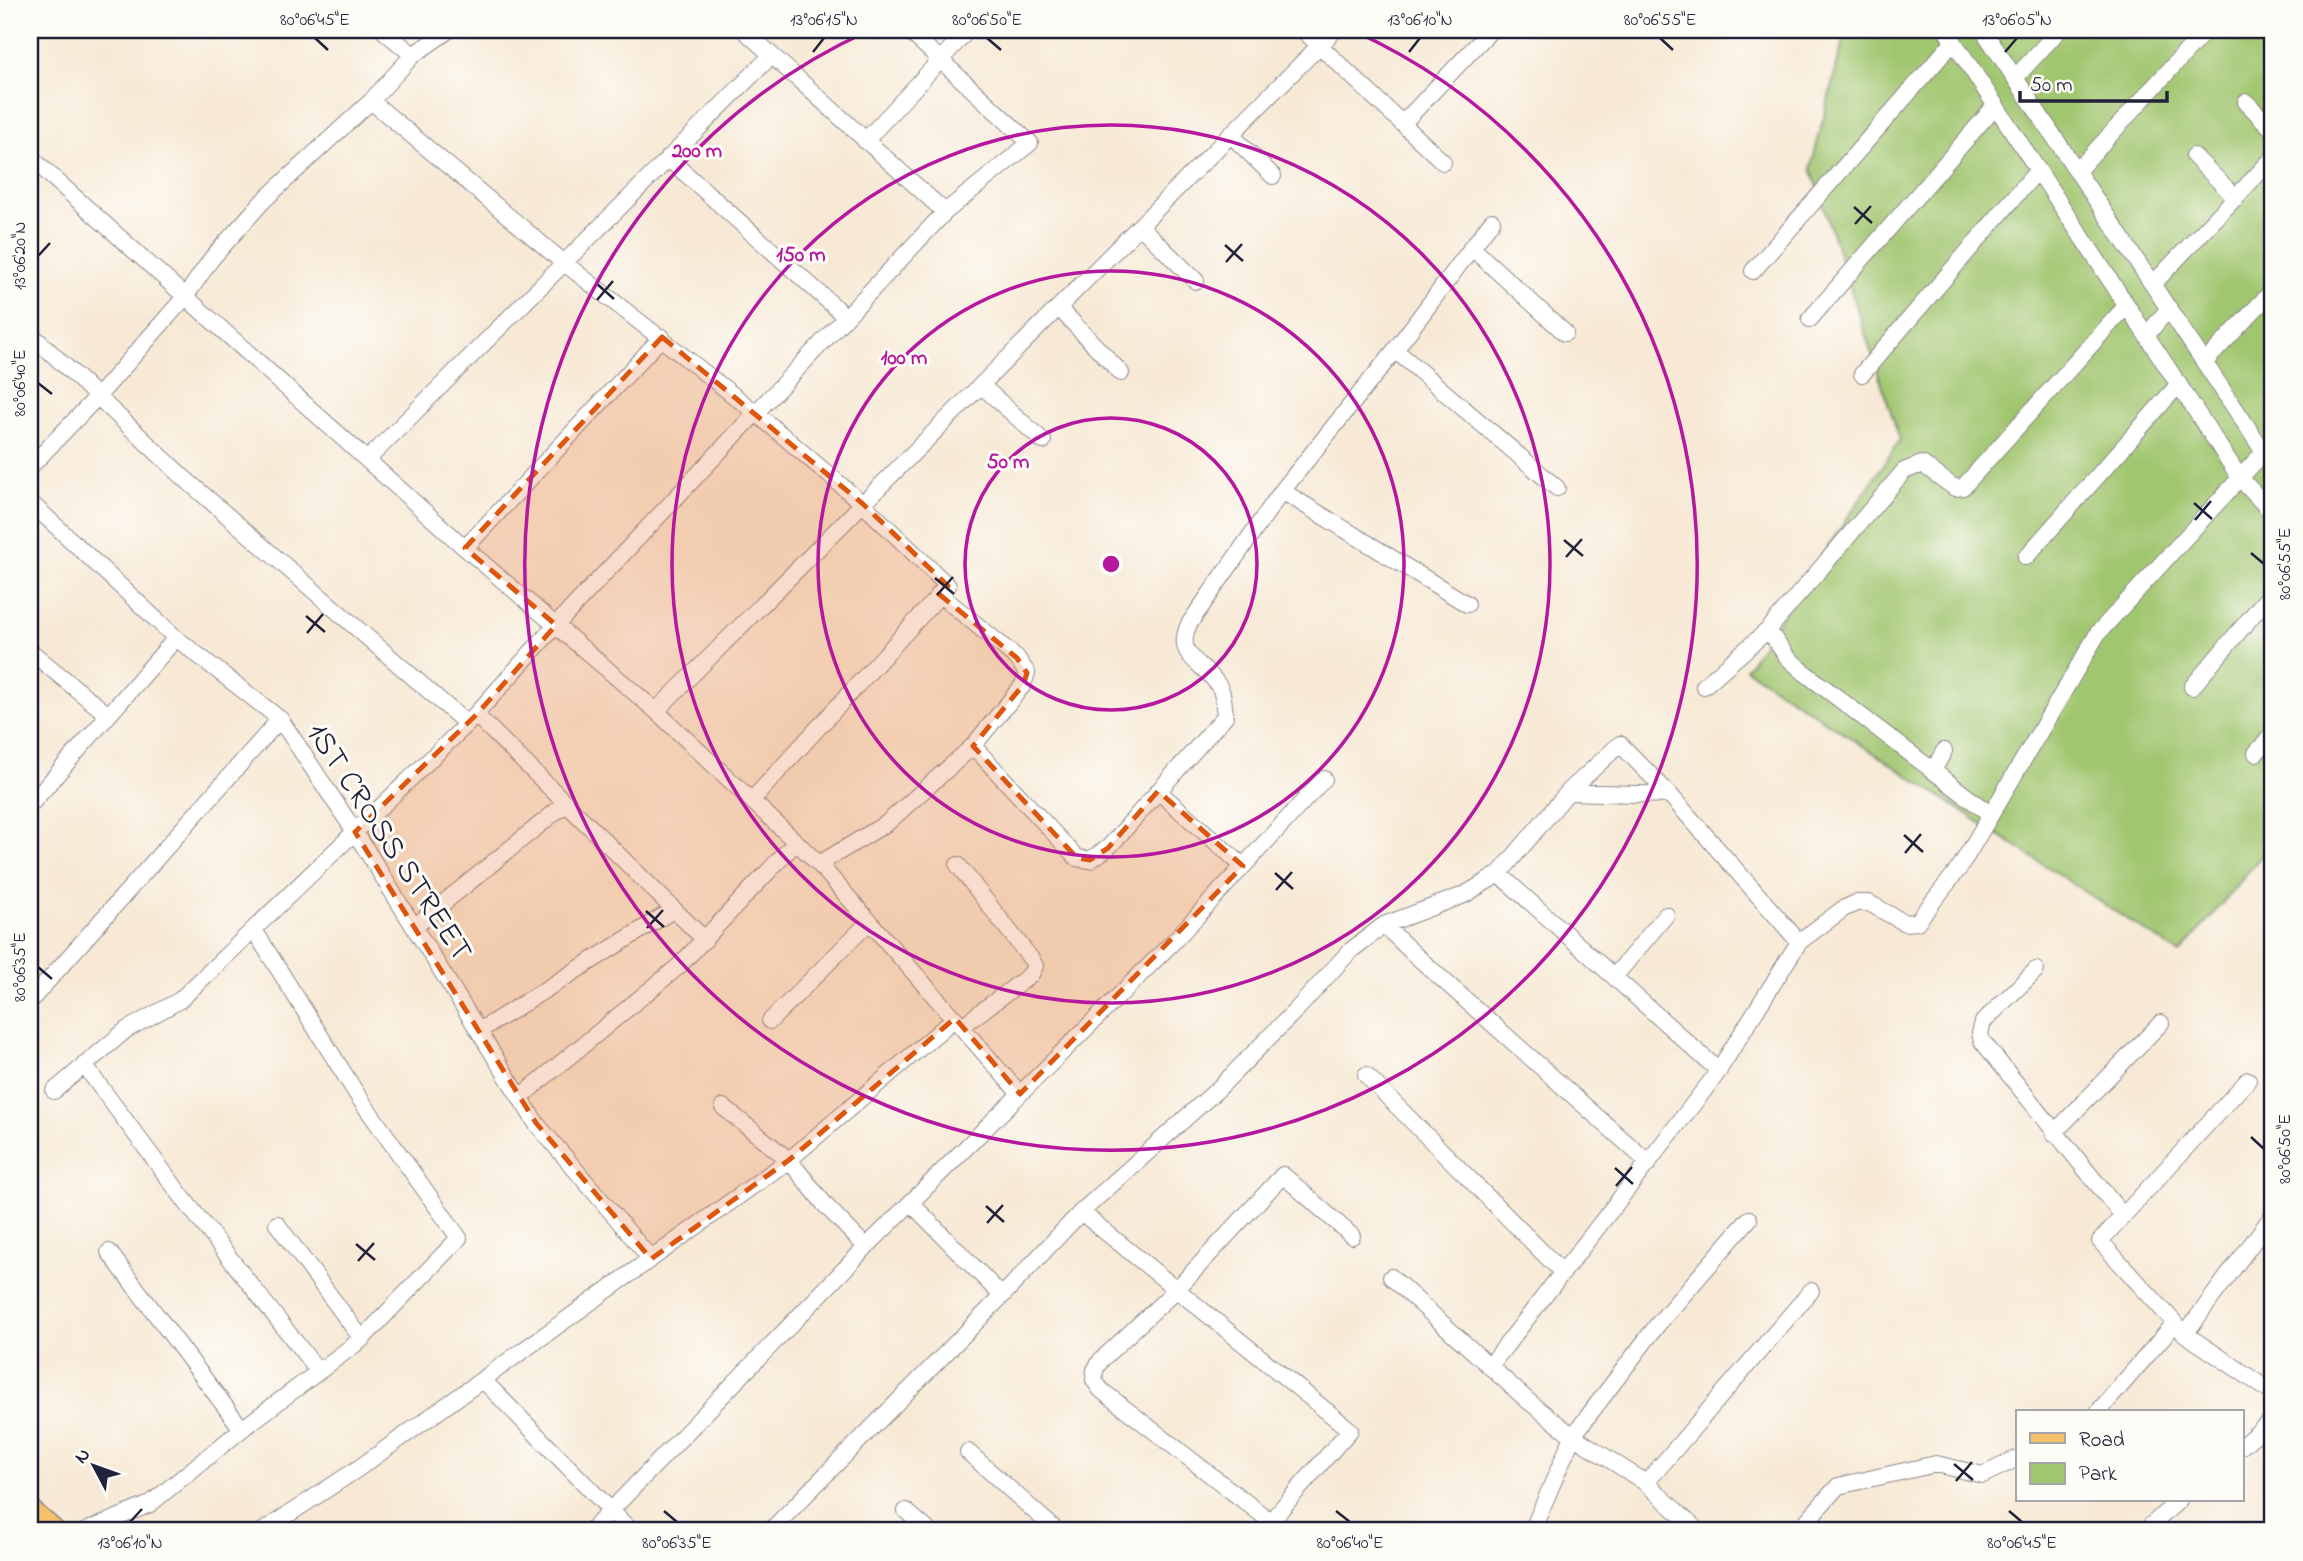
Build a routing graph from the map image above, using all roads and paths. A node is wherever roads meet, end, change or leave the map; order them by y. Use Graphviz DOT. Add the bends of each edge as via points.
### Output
graph roads {
  1 [pos="383,30"];
  2 [pos="449,30"];
  3 [pos="744,30"];
  4 [pos="908,30"];
  5 [pos="968,30"];
  6 [pos="1303,30"];
  7 [pos="1335,30"];
  8 [pos="1491,30"];
  9 [pos="1983,30"];
  10 [pos="2059,30"];
  11 [pos="2206,30"];
  12 [pos="2265,30"];
  13 [pos="1950,35"];
  14 [pos="2273,36"];
  15 [pos="1320,46"];
  16 [pos="414,55"];
  17 [pos="772,55"];
  18 [pos="941,60"];
  19 [pos="2015,78"];
  20 [pos="371,101"];
  21 [pos="2246,103"];
  22 [pos="1996,105"];
  23 [pos="1403,123"];
  24 [pos="2273,130"];
  25 [pos="1231,135"];
  26 [pos="865,141"];
  27 [pos="2194,156"];
  28 [pos="30,157"];
  29 [pos="668,158"];
  30 [pos="2273,158"];
  31 [pos="1443,162"];
  32 [pos="2038,170"];
  33 [pos="2077,171"];
  34 [pos="1273,176"];
  35 [pos="2236,198"];
  36 [pos="945,212"];
  37 [pos="1492,221"];
  38 [pos="1140,226"];
  39 [pos="1471,247"];
  40 [pos="563,262"];
  41 [pos="1753,271"];
  42 [pos="1196,281"];
  43 [pos="2153,284"];
  44 [pos="2273,290"];
  45 [pos="184,297"];
  46 [pos="2127,305"];
  47 [pos="1059,308"];
  48 [pos="2169,309"];
  49 [pos="846,317"];
  50 [pos="1810,319"];
  51 [pos="30,333"];
  52 [pos="1565,333"];
  53 [pos="2147,335"];
  54 [pos="662,337"];
  55 [pos="1395,350"];
  56 [pos="2205,362"];
  57 [pos="1121,373"];
  58 [pos="1862,374"];
  59 [pos="2179,384"];
  60 [pos="981,385"];
  61 [pos="98,396"];
  62 [pos="756,413"];
  63 [pos="1043,441"];
  64 [pos="2270,452"];
  65 [pos="367,460"];
  66 [pos="30,467"];
  67 [pos="2240,478"];
  68 [pos="1557,488"];
  69 [pos="1282,491"];
  70 [pos="30,502"];
  71 [pos="863,504"];
  72 [pos="2273,514"];
  73 [pos="465,548"];
  74 [pos="2026,557"];
  75 [pos="2273,591"];
  76 [pos="939,594"];
  77 [pos="1467,604"];
  78 [pos="556,625"];
  79 [pos="1768,630"];
  80 [pos="176,638"];
  81 [pos="30,651"];
  82 [pos="1704,686"];
  83 [pos="2192,687"];
  84 [pos="656,712"];
  85 [pos="108,715"];
  86 [pos="280,719"];
  87 [pos="471,720"];
  88 [pos="2273,734"];
  89 [pos="972,746"];
  90 [pos="1944,751"];
  91 [pos="2256,753"];
  92 [pos="1933,771"];
  93 [pos="1324,779"];
  94 [pos="1158,791"];
  95 [pos="1568,792"];
  96 [pos="1670,795"];
  97 [pos="752,800"];
  98 [pos="565,804"];
  99 [pos="30,805"];
  100 [pos="1991,815"];
  101 [pos="355,832"];
  102 [pos="796,842"];
  103 [pos="819,864"];
  104 [pos="958,865"];
  105 [pos="1243,866"];
  106 [pos="1499,874"];
  107 [pos="673,910"];
  108 [pos="1666,915"];
  109 [pos="870,921"];
  110 [pos="1384,925"];
  111 [pos="414,927"];
  112 [pos="254,930"];
  113 [pos="705,940"];
  114 [pos="1799,942"];
  115 [pos="2036,970"];
  116 [pos="1614,977"];
  117 [pos="30,1001"];
  118 [pos="770,1021"];
  119 [pos="958,1022"];
  120 [pos="2161,1023"];
  121 [pos="479,1031"];
  122 [pos="84,1065"];
  123 [pos="1718,1071"];
  124 [pos="1366,1075"];
  125 [pos="2248,1080"];
  126 [pos="54,1091"];
  127 [pos="1020,1094"];
  128 [pos="520,1097"];
  129 [pos="723,1107"];
  130 [pos="2054,1133"];
  131 [pos="789,1160"];
  132 [pos="1648,1163"];
  133 [pos="911,1203"];
  134 [pos="1081,1212"];
  135 [pos="2273,1215"];
  136 [pos="2123,1216"];
  137 [pos="1749,1219"];
  138 [pos="277,1224"];
  139 [pos="1352,1236"];
  140 [pos="866,1247"];
  141 [pos="109,1251"];
  142 [pos="651,1259"];
  143 [pos="1563,1273"];
  144 [pos="1391,1277"];
  145 [pos="1175,1290"];
  146 [pos="1811,1291"];
  147 [pos="1002,1296"];
  148 [pos="2180,1328"];
  149 [pos="362,1339"];
  150 [pos="1490,1366"];
  151 [pos="318,1371"];
  152 [pos="483,1380"];
  153 [pos="2270,1384"];
  154 [pos="2100,1410"];
  155 [pos="2273,1419"];
  156 [pos="242,1429"];
  157 [pos="1573,1436"];
  158 [pos="2244,1444"];
  159 [pos="968,1452"];
  160 [pos="2016,1459"];
  161 [pos="1646,1483"];
  162 [pos="2177,1502"];
  163 [pos="611,1510"];
  164 [pos="906,1511"];
  165 [pos="30,1512"];
  166 [pos="1266,1526"];
  167 [pos="52,1531"];
  168 [pos="86,1531"];
  169 [pos="263,1531"];
  170 [pos="591,1531"];
  171 [pos="631,1531"];
  172 [pos="770,1531"];
  173 [pos="929,1531"];
  174 [pos="1057,1531"];
  175 [pos="1532,1531"];
  176 [pos="1698,1531"];
  177 [pos="1798,1531"];
  178 [pos="2145,1531"];
  1 -- 16 [label="street"];
  2 -- 16 [label="street"];
  3 -- 17 [label="street"];
  4 -- 18 [label="street"];
  5 -- 18 [label="street"];
  6 -- 15 [label="street"];
  7 -- 15 [label="street"];
  8 -- 23 [label="street"];
  9 -- 19 [label="street"];
  10 -- 19 [label="street"];
  11 -- 33 [label="street"];
  12 -- 14 [label="street"];
  13 -- 22 [label="street"];
  13 -- 41 [label="street"];
  15 -- 23 [label="street"];
  15 -- 25 [label="street"];
  16 -- 20 [label="street"];
  17 -- 26 [label="street"];
  17 -- 29 [label="street"];
  18 -- 26 [label="street"];
  18 -- 36 [label="street" via="1030,143"];
  19 -- 33 [label="street"];
  20 -- 40 [label="street"];
  20 -- 45 [label="street" via="263,201"];
  21 -- 24 [label="street"];
  22 -- 32 [label="street"];
  22 -- 50 [label="street"];
  23 -- 31 [label="street"];
  25 -- 34 [label="street"];
  25 -- 38 [label="street"];
  26 -- 36 [label="street"];
  27 -- 35 [label="street"];
  28 -- 45 [label="street"];
  29 -- 40 [label="street"];
  29 -- 49 [label="street"];
  30 -- 35 [label="street"];
  32 -- 46 [label="street"];
  32 -- 58 [label="street"];
  33 -- 43 [label="street"];
  35 -- 43 [label="street"];
  36 -- 49 [label="street"];
  37 -- 39 [label="street"];
  38 -- 42 [label="street"];
  38 -- 47 [label="street"];
  39 -- 52 [label="street"];
  39 -- 55 [label="street"];
  40 -- 54 [label="street"];
  40 -- 65 [label="street"];
  43 -- 48 [label="street"];
  44 -- 56 [label="street"];
  45 -- 61 [label="street"];
  45 -- 65 [label="street"];
  46 -- 53 [label="street"];
  46 -- 79 [label="street" via="1963,487 1955,488 1922,464 1905,471"];
  47 -- 57 [label="street"];
  47 -- 60 [label="street"];
  48 -- 53 [label="street"];
  48 -- 56 [label="street"];
  49 -- 62 [label="street"];
  51 -- 61 [label="street"];
  53 -- 59 [label="street"];
  54 -- 62 [label="street"];
  54 -- 73 [label="street"];
  55 -- 68 [label="street"];
  55 -- 69 [label="street"];
  56 -- 64 [label="street"];
  59 -- 67 [label="street"];
  59 -- 74 [label="street"];
  60 -- 63 [label="street"];
  60 -- 71 [label="street"];
  61 -- 66 [label="street"];
  61 -- 87 [label="street" via="184,478"];
  62 -- 71 [label="street"];
  62 -- 78 [label="street"];
  64 -- 67 [label="street"];
  65 -- 73 [label="street"];
  67 -- 72 [label="street"];
  67 -- 100 [label="street" via="2098,633"];
  69 -- 77 [label="street"];
  69 -- 94 [label="street" via="1183,636 1187,653 1222,691 1225,716"];
  70 -- 80 [label="street, 1ST CROSS STREET"];
  71 -- 76 [label="street" via="948,586"];
  71 -- 84 [label="street"];
  73 -- 78 [label="street"];
  75 -- 83 [label="street"];
  76 -- 89 [label="street" via="1017,658 1027,673 1023,685"];
  76 -- 97 [label="street"];
  78 -- 84 [label="street"];
  78 -- 87 [label="street"];
  79 -- 82 [label="street"];
  79 -- 92 [label="street" via="1805,673"];
  80 -- 85 [label="street"];
  80 -- 86 [label="street, 1ST CROSS STREET"];
  81 -- 85 [label="street"];
  84 -- 97 [label="street"];
  85 -- 99 [label="street"];
  86 -- 101 [label="street, 1ST CROSS STREET"];
  86 -- 117 [label="street"];
  87 -- 98 [label="street"];
  87 -- 101 [label="street"];
  88 -- 91 [label="street"];
  89 -- 94 [label="street" via="1077,858 1090,860 1108,848"];
  89 -- 103 [label="street" via="887,823"];
  90 -- 92 [label="street"];
  92 -- 100 [label="street"];
  93 -- 105 [label="street"];
  94 -- 105 [label="street"];
  95 -- 96 [label="street"];
  95 -- 96 [label="street" via="1620,744"];
  95 -- 106 [label="street"];
  96 -- 114 [label="street"];
  97 -- 102 [label="street"];
  98 -- 107 [label="street"];
  98 -- 111 [label="street"];
  100 -- 114 [label="street" via="1960,867 1917,922 1905,923 1869,903 1856,903"];
  101 -- 111 [label="street, 1ST CROSS STREET"];
  101 -- 112 [label="street"];
  102 -- 103 [label="street"];
  102 -- 113 [label="street"];
  103 -- 109 [label="street"];
  104 -- 119 [label="street" via="1035,966 1025,979"];
  105 -- 127 [label="street"];
  106 -- 110 [label="street" via="1464,895"];
  106 -- 116 [label="street"];
  107 -- 113 [label="street"];
  107 -- 121 [label="street"];
  108 -- 116 [label="street"];
  109 -- 118 [label="street"];
  109 -- 119 [label="street"];
  110 -- 132 [label="street"];
  110 -- 134 [label="street" via="1350,951 1217,1089"];
  111 -- 121 [label="street, 1ST CROSS STREET"];
  112 -- 122 [label="street" via="180,1000 126,1030"];
  112 -- 149 [label="street" via="358,1096 459,1238"];
  113 -- 128 [label="street" via="680,966"];
  114 -- 123 [label="street"];
  115 -- 130 [label="street" via="1983,1023 1980,1033"];
  116 -- 123 [label="street"];
  119 -- 127 [label="street"];
  119 -- 131 [label="street"];
  120 -- 130 [label="street"];
  121 -- 128 [label="street, 1ST CROSS STREET"];
  122 -- 126 [label="street"];
  122 -- 151 [label="street"];
  123 -- 132 [label="street"];
  124 -- 143 [label="street"];
  125 -- 136 [label="street"];
  127 -- 133 [label="street"];
  128 -- 142 [label="street, 1ST CROSS STREET" via="536,1124"];
  129 -- 131 [label="street"];
  130 -- 136 [label="street"];
  131 -- 140 [label="street"];
  131 -- 142 [label="street"];
  132 -- 143 [label="street"];
  133 -- 140 [label="street"];
  133 -- 147 [label="street"];
  134 -- 145 [label="street"];
  134 -- 147 [label="street"];
  135 -- 148 [label="street"];
  136 -- 148 [label="street" via="2100,1241"];
  137 -- 157 [label="street" via="1657,1324"];
  138 -- 149 [label="street"];
  139 -- 145 [label="street" via="1283,1175"];
  140 -- 163 [label="street"];
  141 -- 156 [label="street"];
  142 -- 152 [label="street"];
  143 -- 150 [label="street"];
  144 -- 150 [label="street"];
  145 -- 166 [label="street" via="1101,1360 1094,1380"];
  145 -- 166 [label="street" via="1350,1430"];
  146 -- 161 [label="street"];
  147 -- 172 [label="street"];
  148 -- 153 [label="street"];
  148 -- 154 [label="street"];
  149 -- 151 [label="street"];
  150 -- 157 [label="street"];
  151 -- 156 [label="street"];
  152 -- 163 [label="street"];
  152 -- 169 [label="street"];
  155 -- 158 [label="street"];
  156 -- 168 [label="street" via="150,1504"];
  157 -- 161 [label="street"];
  157 -- 175 [label="street"];
  159 -- 174 [label="street"];
  160 -- 177 [label="street" via="1983,1475 1936,1464 1839,1486"];
  161 -- 176 [label="street"];
  162 -- 178 [label="street"];
  163 -- 170 [label="street"];
  163 -- 171 [label="street"];
  164 -- 173 [label="street"];
  165 -- 167 [label="main road"];
}
